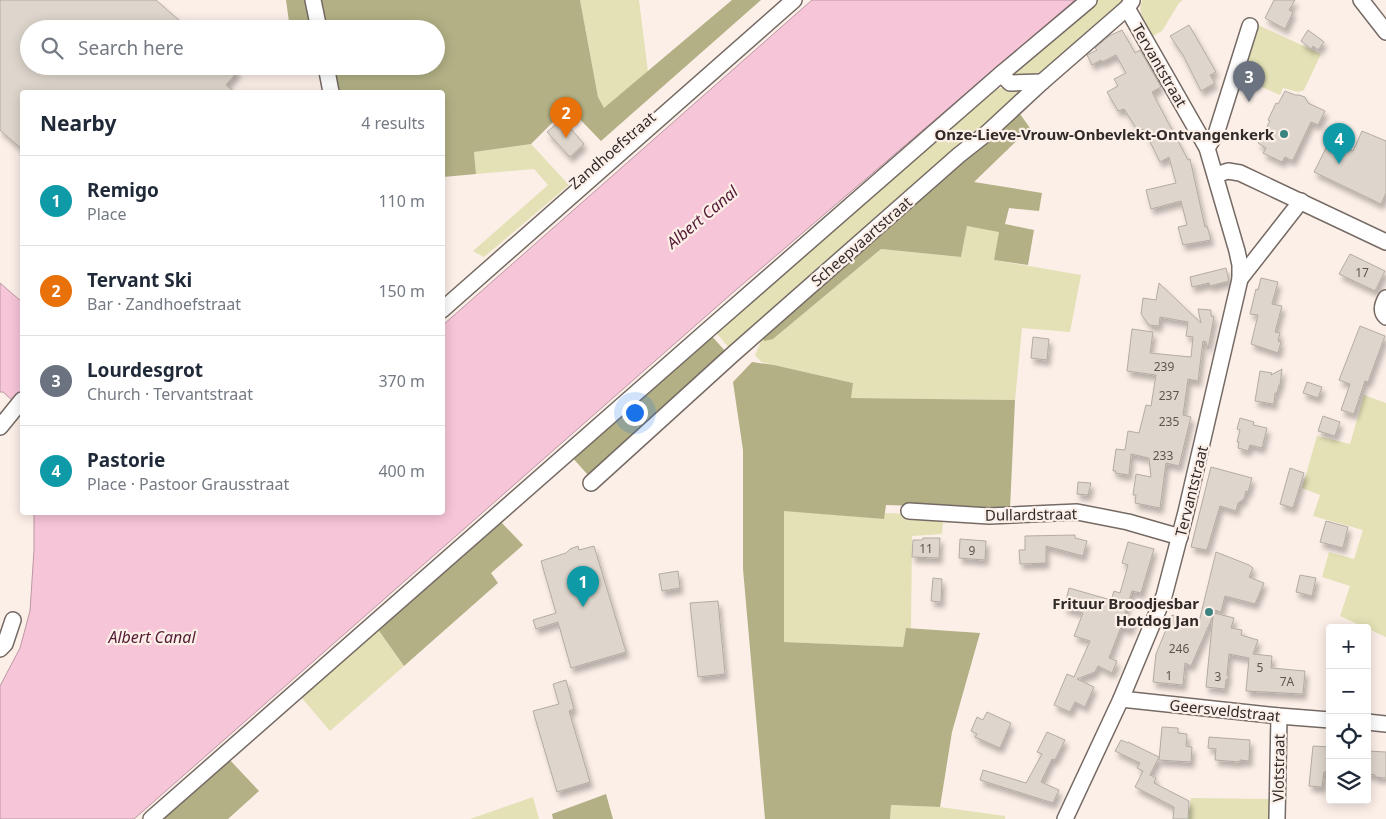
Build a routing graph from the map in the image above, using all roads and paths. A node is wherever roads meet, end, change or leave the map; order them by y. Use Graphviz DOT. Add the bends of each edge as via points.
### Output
graph roads {
  1 [pos="313,0"];
  2 [pos="783,0"];
  3 [pos="794,0"];
  4 [pos="1089,0"];
  5 [pos="1361,0"];
  6 [pos="1130,4"];
  7 [pos="317,20"];
  8 [pos="1250,26"];
  9 [pos="1386,32"];
  10 [pos="1001,74"];
  11 [pos="328,75"];
  12 [pos="1042,82"];
  13 [pos="331,90"];
  14 [pos="1207,148"];
  15 [pos="1216,174"];
  16 [pos="1300,201"];
  17 [pos="1386,242"];
  18 [pos="1240,279"];
  19 [pos="445,297"];
  20 [pos="1386,298"];
  21 [pos="445,307"];
  22 [pos="1386,317"];
  23 [pos="20,402"];
  24 [pos="0,427"];
  25 [pos="591,484"];
  26 [pos="909,511"];
  27 [pos="1180,538"];
  28 [pos="13,620"];
  29 [pos="0,649"];
  30 [pos="1121,698"];
  31 [pos="1280,716"];
  32 [pos="1326,720"];
  33 [pos="1371,722"];
  34 [pos="1386,724"];
  35 [pos="151,819"];
  36 [pos="1065,819"];
  37 [pos="1277,819"];
  1 -- 7 [label="street"];
  2 -- 19 [label="street, Zandhoefstraat"];
  3 -- 21 [label="street"];
  4 -- 10 [label="street"];
  5 -- 9 [label="street"];
  6 -- 12 [label="street, Scheepvaartstraat"];
  6 -- 14 [label="street, Tervantstraat"];
  8 -- 14 [label="street" via="1216,134"];
  10 -- 12 [label="street" via="1010,83"];
  10 -- 35 [label="street"];
  11 -- 13 [label="street"];
  12 -- 25 [label="street, Scheepvaartstraat"];
  14 -- 15 [label="street, Tervantstraat"];
  15 -- 16 [label="street" via="1240,173"];
  15 -- 18 [label="street, Tervantstraat" via="1239,258"];
  16 -- 17 [label="street"];
  16 -- 18 [label="street"];
  18 -- 27 [label="street, Tervantstraat"];
  20 -- 22 [label="street" via="1382,311"];
  23 -- 24 [label="street"];
  26 -- 27 [label="street, Dullardstraat" via="988,516 1077,512 1128,522"];
  27 -- 30 [label="street, Tervantstraat" via="1164,596"];
  28 -- 29 [label="street" via="5,644"];
  30 -- 31 [label="street, Geersveldstraat"];
  30 -- 36 [label="street, Tervantstraat"];
  31 -- 32 [label="street, Geersveldstraat"];
  31 -- 37 [label="street, Vlotstraat"];
  33 -- 34 [label="street"];
}
